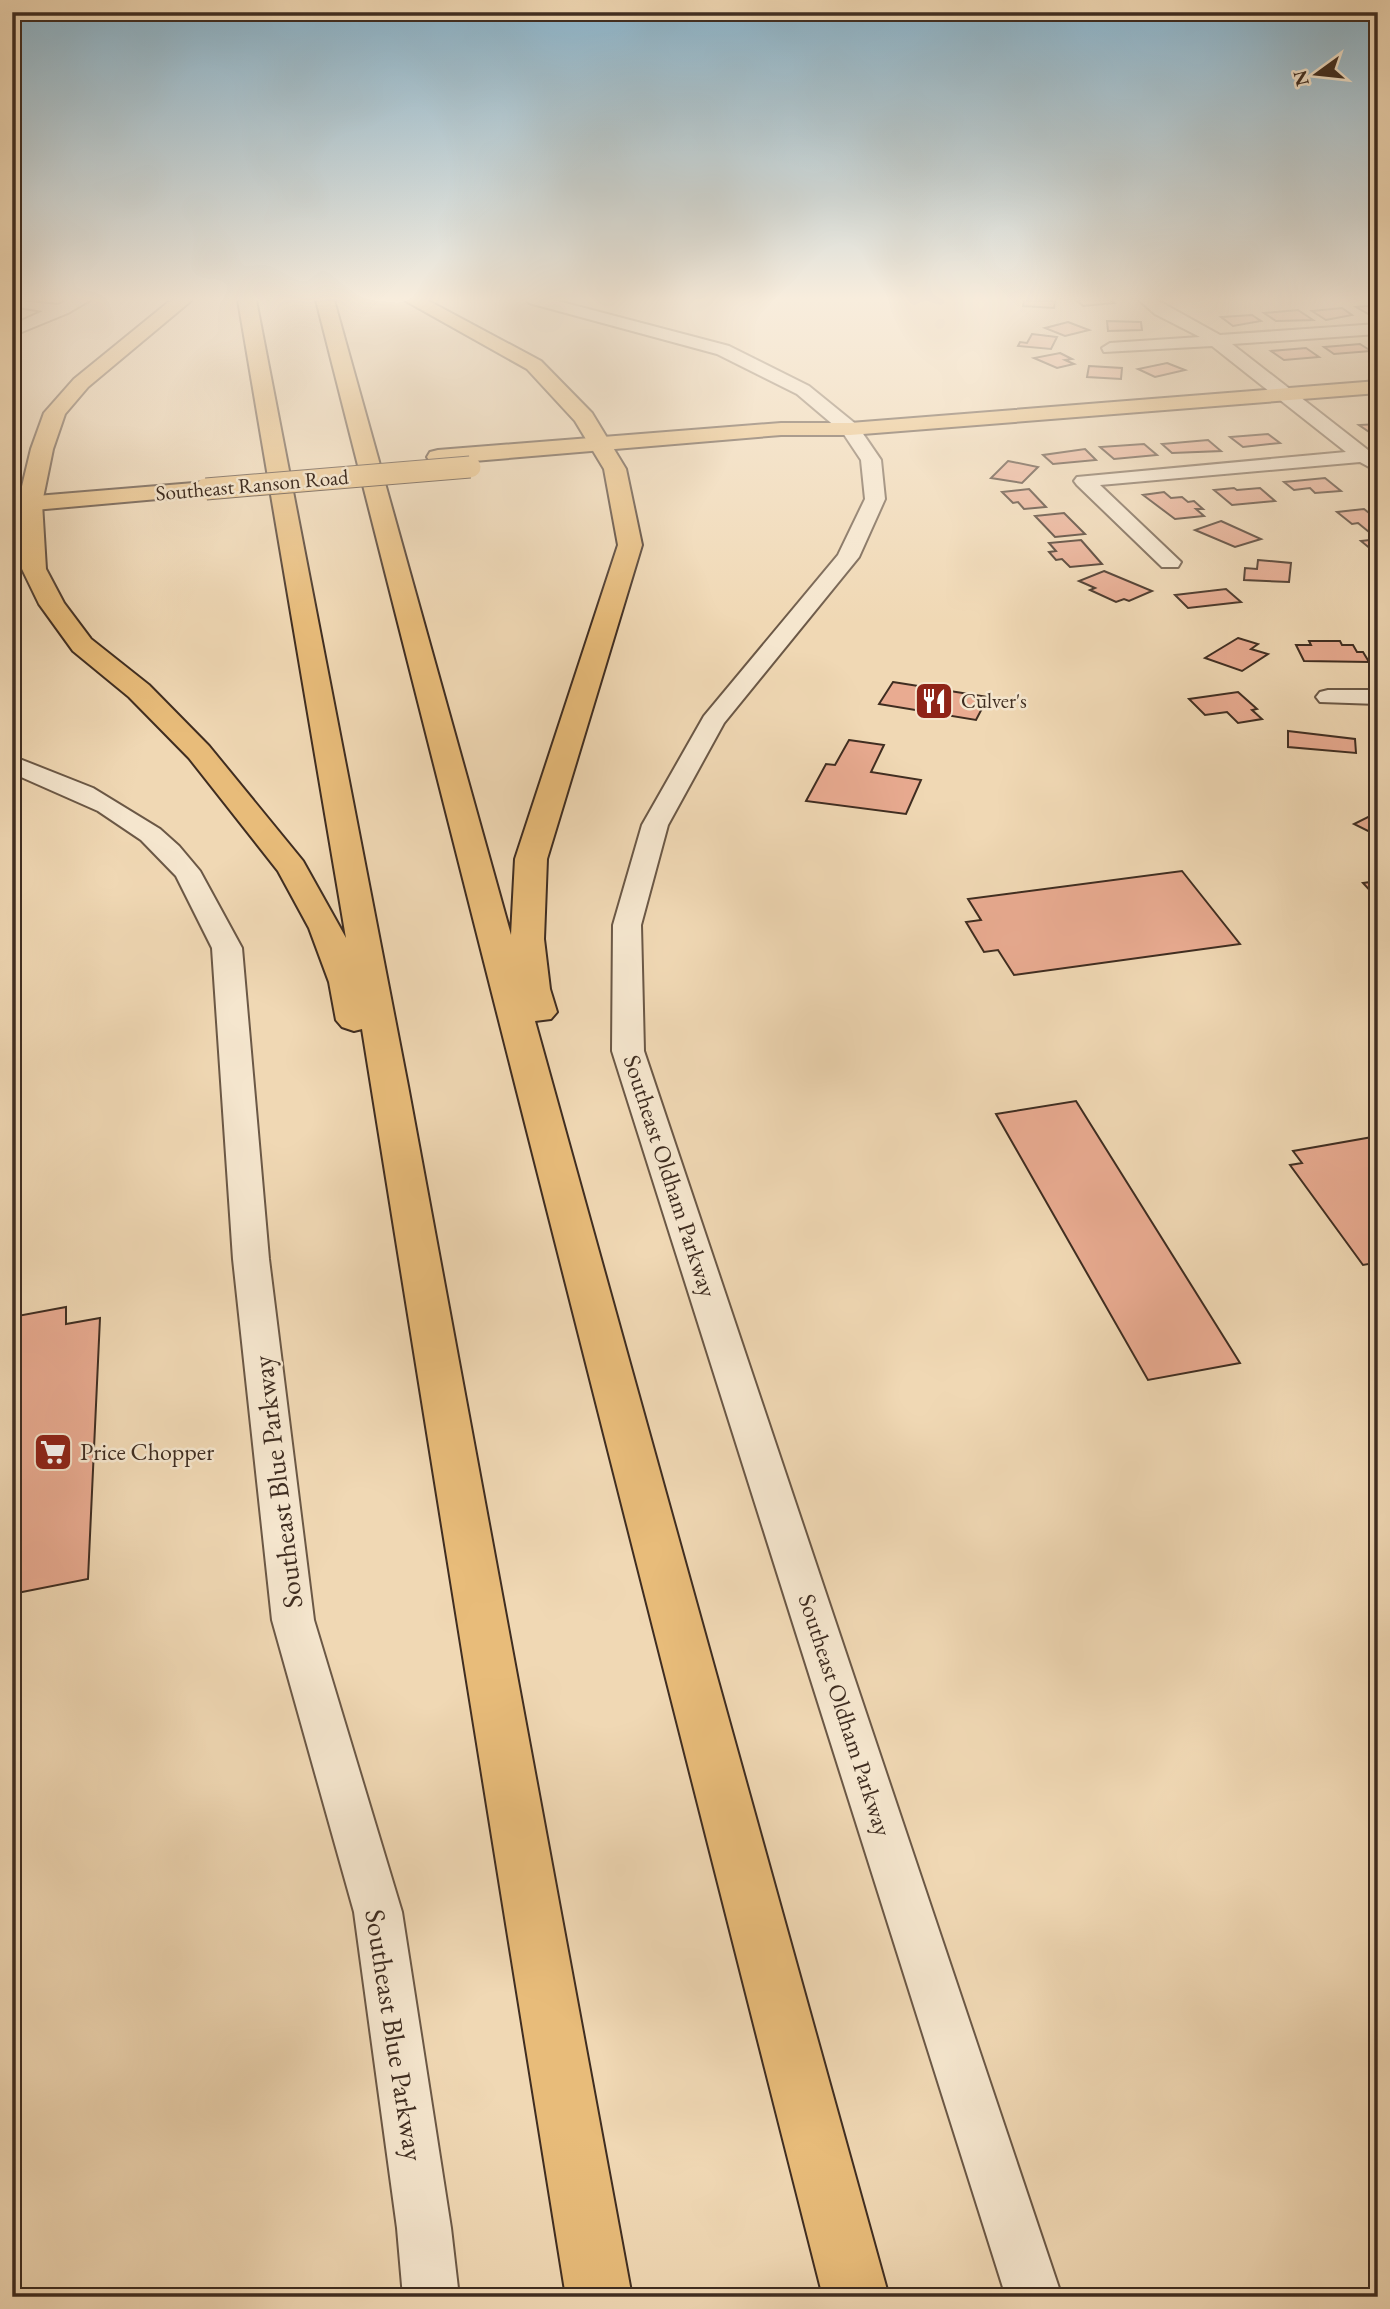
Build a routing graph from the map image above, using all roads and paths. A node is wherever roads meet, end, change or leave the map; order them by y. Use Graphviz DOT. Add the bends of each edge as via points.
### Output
graph roads {
  1 [pos="60,408"];
  2 [pos="267,408"];
  3 [pos="354,408"];
  4 [pos="574,408"];
  5 [pos="824,408"];
  6 [pos="1104,408"];
  7 [pos="1273,408"];
  8 [pos="1302,408"];
  9 [pos="850,429"];
  10 [pos="605,449"];
  11 [pos="1339,458"];
  12 [pos="1372,464"];
  13 [pos="205,483"];
  14 [pos="22,497"];
  15 [pos="1170,562"];
  16 [pos="1328,697"];
  17 [pos="1378,697"];
  18 [pos="12,764"];
  19 [pos="390,1086"];
  20 [pos="605,1345"];
  21 [pos="431,2297"];
  22 [pos="599,2297"];
  23 [pos="856,2297"];
  24 [pos="1034,2297"];
  1 -- 14 [label="main road"];
  2 -- 19 [label="main road"];
  3 -- 20 [label="main road"];
  4 -- 10 [label="main road"];
  5 -- 9 [label="street, Southeast Oldham Parkway"];
  6 -- 9 [label="main road, Southeast Ranson Road"];
  7 -- 11 [label="street"];
  8 -- 12 [label="street"];
  9 -- 10 [label="main road, Southeast Ranson Road" via="788,440"];
  9 -- 24 [label="street, Southeast Oldham Parkway" via="871,460 875,499 848,557 713,721 655,825 627,925 628,1052"];
  10 -- 13 [label="main road" via="438,457"];
  10 -- 13 [label="main road, Southeast Ranson Road, bridge" via="470,467"];
  10 -- 20 [label="main road" via="615,469 630,545 531,859 527,939 533,989 619,1322"];
  11 -- 12 [label="street"];
  11 -- 15 [label="street" via="1084,481"];
  13 -- 14 [label="main road, Southeast Ranson Road"];
  14 -- 19 [label="main road" via="34,569 52,604 82,645 139,691 199,752 292,868 326,928 346,982 364,1065"];
  16 -- 17 [label="street"];
  18 -- 21 [label="street, Southeast Blue Parkway" via="102,803 156,838 185,870 227,948 251,1259 293,1620 378,1912"];
  19 -- 22 [label="main road"];
  20 -- 23 [label="main road"];
}
